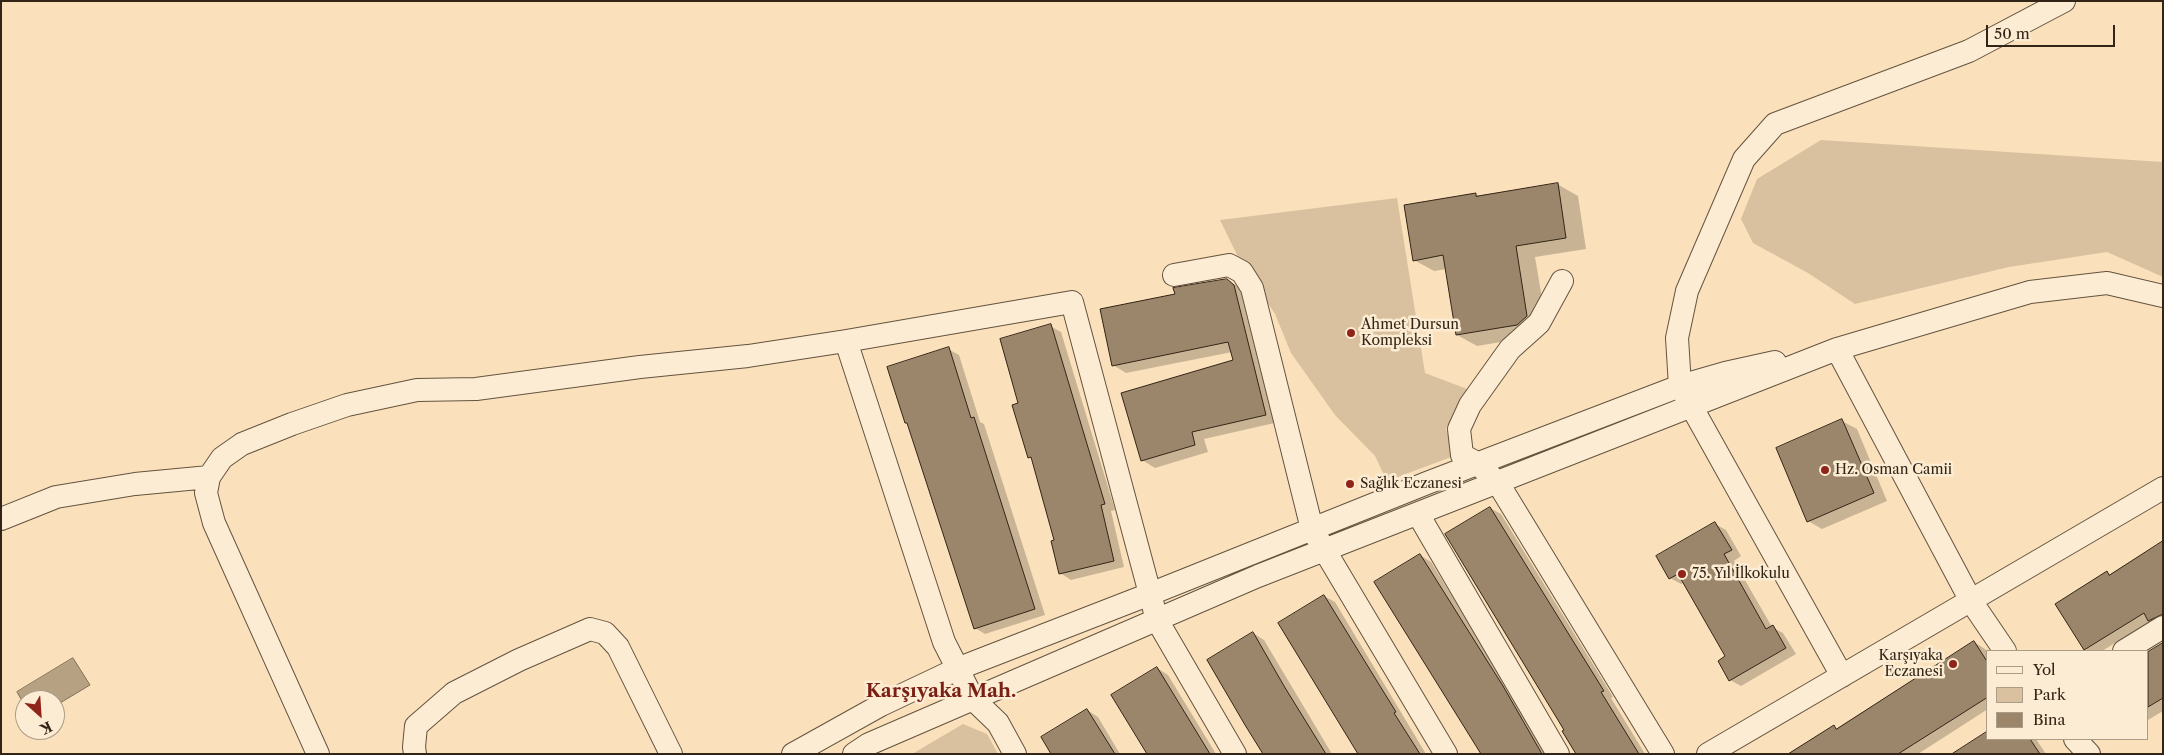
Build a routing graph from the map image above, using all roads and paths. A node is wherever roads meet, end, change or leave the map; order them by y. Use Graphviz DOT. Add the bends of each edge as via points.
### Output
graph roads {
  1 [pos="2064,1"];
  2 [pos="1174,275"];
  3 [pos="1562,281"];
  4 [pos="2163,296"];
  5 [pos="846,341"];
  6 [pos="1837,349"];
  7 [pos="1680,386"];
  8 [pos="1691,407"];
  9 [pos="1477,464"];
  10 [pos="209,477"];
  11 [pos="1498,484"];
  12 [pos="2163,488"];
  13 [pos="1418,514"];
  14 [pos="1,519"];
  15 [pos="1312,529"];
  16 [pos="1324,550"];
  17 [pos="1150,594"];
  18 [pos="1971,601"];
  19 [pos="1157,620"];
  20 [pos="2163,627"];
  21 [pos="2004,650"];
  22 [pos="2126,650"];
  23 [pos="957,669"];
  24 [pos="1842,676"];
  25 [pos="973,699"];
  26 [pos="2076,740"];
  27 [pos="867,751"];
  28 [pos="318,754"];
  29 [pos="415,754"];
  30 [pos="671,754"];
  31 [pos="793,754"];
  32 [pos="1015,754"];
  33 [pos="1235,754"];
  34 [pos="1446,754"];
  35 [pos="1558,754"];
  36 [pos="1663,754"];
  37 [pos="1708,754"];
  38 [pos="2089,754"];
  1 -- 7 [label="street" via="1969,51 1775,124 1744,159 1687,291 1677,338"];
  2 -- 15 [label="street" via="1229,265 1242,272 1252,288"];
  3 -- 9 [label="street" via="1539,323 1510,349 1458,429 1462,455"];
  4 -- 6 [label="street" via="2108,283 2030,292"];
  5 -- 10 [label="street" via="476,389 417,390 347,405 242,444 222,458"];
  5 -- 17 [label="street" via="1072,302"];
  5 -- 23 [label="street" via="944,642"];
  6 -- 7 [label="street" via="1725,372"];
  6 -- 8 [label="street"];
  6 -- 18 [label="street"];
  7 -- 8 [label="street"];
  7 -- 9 [label="street"];
  8 -- 11 [label="street"];
  8 -- 24 [label="street"];
  9 -- 11 [label="street"];
  9 -- 15 [label="street"];
  10 -- 14 [label="street" via="135,484 56,497"];
  10 -- 28 [label="street" via="206,493 214,523"];
  11 -- 13 [label="street"];
  11 -- 36 [label="street"];
  12 -- 18 [label="street"];
  13 -- 16 [label="street"];
  13 -- 35 [label="street"];
  15 -- 16 [label="street"];
  15 -- 17 [label="street"];
  16 -- 19 [label="street"];
  16 -- 34 [label="street"];
  17 -- 19 [label="street"];
  17 -- 23 [label="street"];
  18 -- 21 [label="street"];
  18 -- 24 [label="street"];
  19 -- 25 [label="street"];
  19 -- 33 [label="street"];
  20 -- 22 [label="street"];
  23 -- 25 [label="street"];
  23 -- 31 [label="street" via="881,705"];
  24 -- 37 [label="street"];
  25 -- 27 [label="street"];
  25 -- 32 [label="street" via="998,723"];
  26 -- 38 [label="street"];
  29 -- 30 [label="street" via="416,726 454,693 590,629 605,632 618,647"];
}
